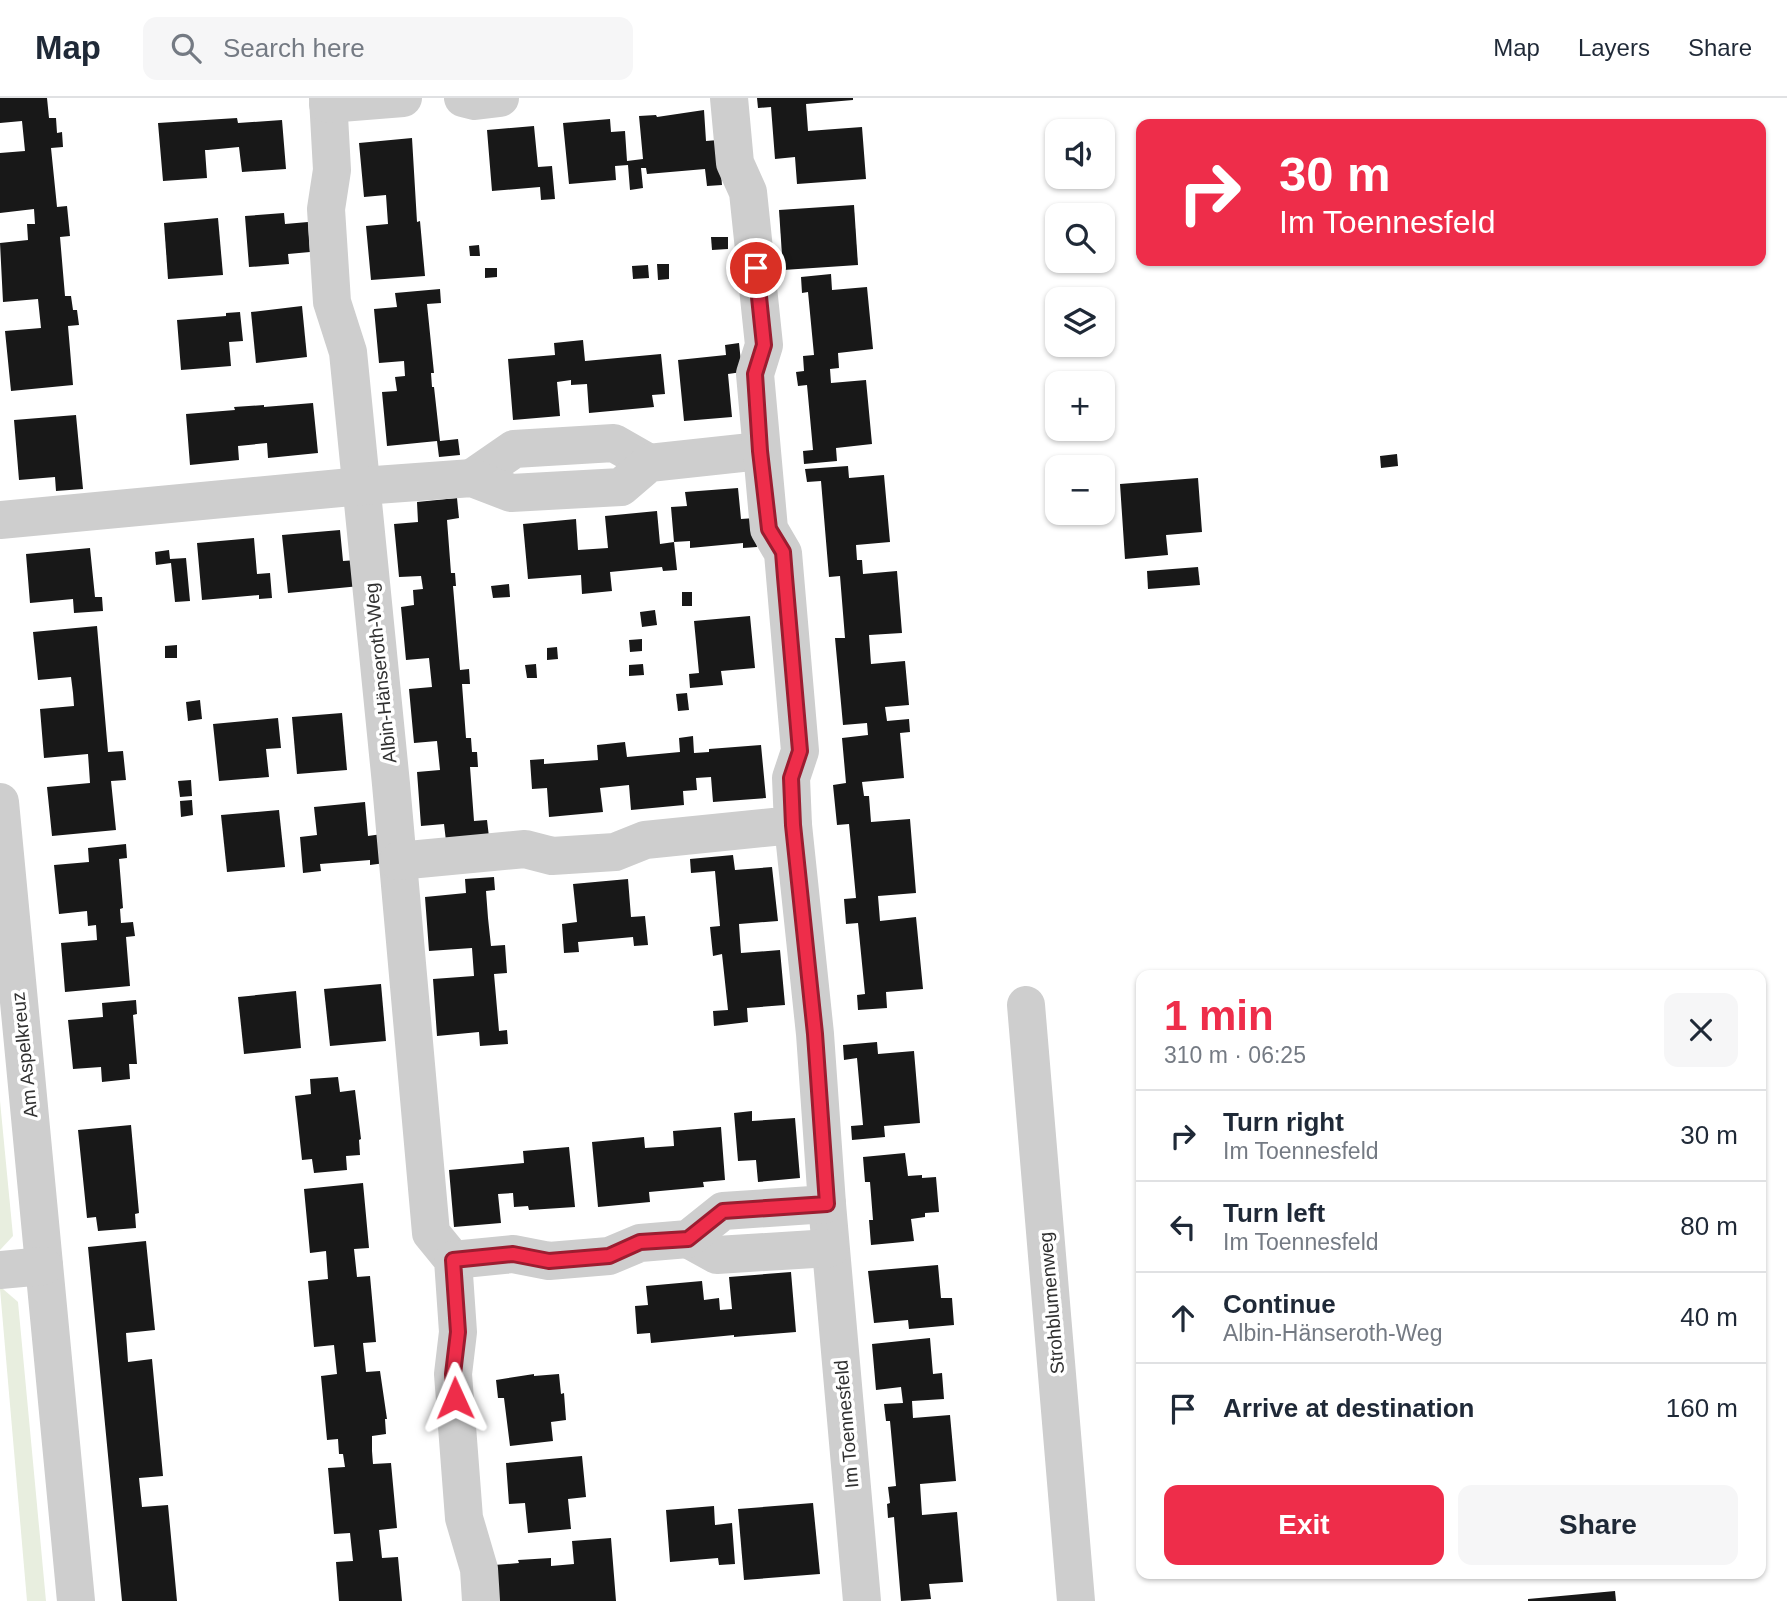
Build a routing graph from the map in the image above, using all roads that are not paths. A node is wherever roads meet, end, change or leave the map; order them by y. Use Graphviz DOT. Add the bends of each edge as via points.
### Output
graph roads {
  1 [pos="403,98"];
  2 [pos="463,98"];
  3 [pos="500,98"];
  4 [pos="729,98"];
  5 [pos="328,101"];
  6 [pos="760,451"];
  7 [pos="362,486"];
  8 [pos="0,520"];
  9 [pos="0,802"];
  10 [pos="793,825"];
  11 [pos="398,861"];
  12 [pos="5,903"];
  13 [pos="1026,1005"];
  14 [pos="827,1204"];
  15 [pos="688,1239"];
  16 [pos="830,1248"];
  17 [pos="453,1260"];
  18 [pos="44,1266"];
  19 [pos="0,1270"];
  20 [pos="76,1601"];
  21 [pos="481,1601"];
  22 [pos="862,1601"];
  23 [pos="1076,1601"];
  1 -- 5 [label="street, Albin-Hänseroth-Weg"];
  2 -- 3 [label="street"];
  4 -- 6 [label="street" via="735,163 748,192 764,345 755,374"];
  5 -- 7 [label="street, Albin-Hänseroth-Weg" via="332,170 326,209 332,302 348,352"];
  6 -- 7 [label="street" via="649,463 621,486 511,493 472,478"];
  6 -- 10 [label="street" via="769,529 783,552 788,606 800,751 791,778"];
  7 -- 8 [label="street"];
  7 -- 11 [label="street, Albin-Hänseroth-Weg"];
  9 -- 12 [label="street, Am Aspelkreuz"];
  10 -- 11 [label="street" via="645,840 615,852 552,856 525,849"];
  10 -- 14 [label="street, Im Toennesfeld"];
  11 -- 17 [label="street, Albin-Hänseroth-Weg" via="431,1233"];
  12 -- 18 [label="street, Am Aspelkreuz"];
  13 -- 23 [label="street, Strohblumenweg"];
  14 -- 15 [label="street" via="723,1211"];
  14 -- 16 [label="street, Im Toennesfeld"];
  15 -- 16 [label="street" via="718,1255"];
  15 -- 17 [label="street" via="640,1242 609,1256 549,1261 513,1254"];
  16 -- 22 [label="street, Im Toennesfeld"];
  17 -- 21 [label="street" via="458,1332 453,1374 464,1518 479,1569"];
  18 -- 19 [label="street"];
  18 -- 20 [label="street, Am Aspelkreuz"];
}
